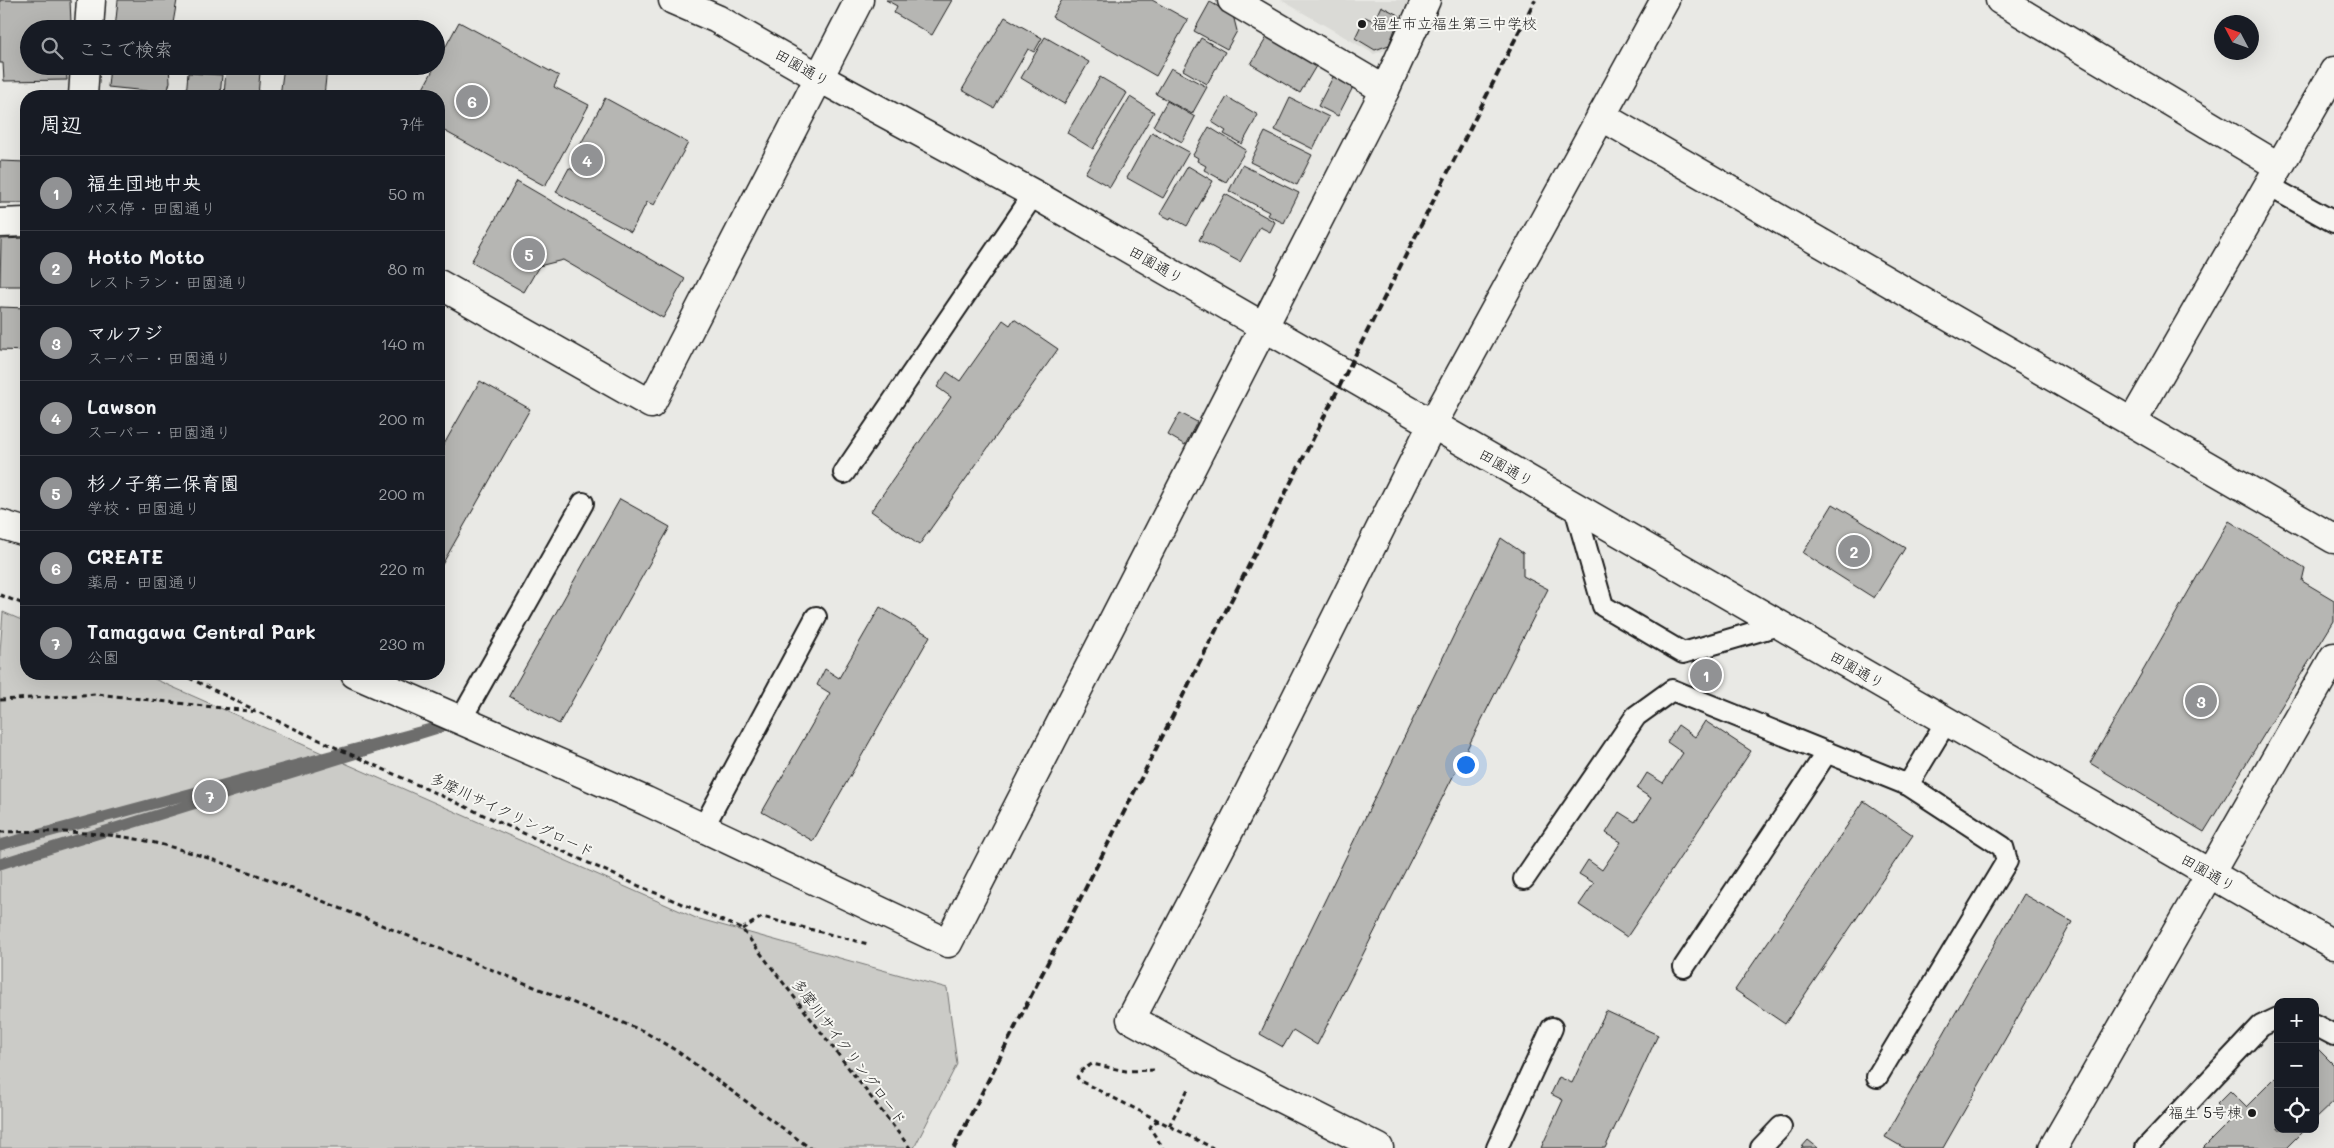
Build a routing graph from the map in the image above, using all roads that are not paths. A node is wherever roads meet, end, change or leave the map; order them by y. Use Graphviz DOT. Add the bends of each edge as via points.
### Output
graph roads {
  1 [pos="92,0"];
  2 [pos="673,0"];
  3 [pos="858,0"];
  4 [pos="1232,0"];
  5 [pos="1426,0"];
  6 [pos="1665,0"];
  7 [pos="2000,0"];
  8 [pos="90,20"];
  9 [pos="2334,71"];
  10 [pos="85,75"];
  11 [pos="818,77"];
  12 [pos="84,90"];
  13 [pos="1385,90"];
  14 [pos="1601,116"];
  15 [pos="2273,175"];
  16 [pos="1034,194"];
  17 [pos="20,222"];
  18 [pos="2334,222"];
  19 [pos="0,223"];
  20 [pos="445,287"];
  21 [pos="1263,328"];
  22 [pos="2133,421"];
  23 [pos="1432,426"];
  24 [pos="844,473"];
  25 [pos="583,503"];
  26 [pos="1575,508"];
  27 [pos="0,524"];
  28 [pos="20,530"];
  29 [pos="2334,539"];
  30 [pos="816,617"];
  31 [pos="1779,625"];
  32 [pos="2334,657"];
  33 [pos="368,680"];
  34 [pos="460,721"];
  35 [pos="1946,722"];
  36 [pos="1827,752"];
  37 [pos="1908,785"];
  38 [pos="703,828"];
  39 [pos="2211,874"];
  40 [pos="1524,879"];
  41 [pos="2334,945"];
  42 [pos="1684,967"];
  43 [pos="2274,1020"];
  44 [pos="2319,1027"];
  45 [pos="1552,1028"];
  46 [pos="2334,1035"];
  47 [pos="1876,1077"];
  48 [pos="1780,1127"];
  49 [pos="1379,1148"];
  50 [pos="1497,1148"];
  51 [pos="1762,1148"];
  52 [pos="2053,1148"];
  53 [pos="2146,1148"];
  1 -- 8 [label="street"];
  2 -- 11 [label="street, 田園通り" via="717,19"];
  3 -- 11 [label="street"];
  4 -- 13 [label="street"];
  5 -- 13 [label="street"];
  6 -- 14 [label="street"];
  7 -- 15 [label="street"];
  9 -- 15 [label="street"];
  10 -- 12 [label="street"];
  11 -- 16 [label="street, 田園通り"];
  11 -- 20 [label="street" via="652,404"];
  13 -- 21 [label="street"];
  14 -- 22 [label="street"];
  14 -- 23 [label="street"];
  15 -- 18 [label="lane"];
  15 -- 22 [label="street"];
  16 -- 21 [label="street, 田園通り"];
  16 -- 24 [label="lane"];
  17 -- 19 [label="street"];
  21 -- 23 [label="street, 田園通り"];
  21 -- 38 [label="street" via="948,943"];
  22 -- 29 [label="street"];
  23 -- 26 [label="street, 田園通り"];
  23 -- 49 [label="street" via="1240,810 1131,1019 1204,1066"];
  25 -- 34 [label="lane"];
  26 -- 31 [label="street, 田園通り"];
  26 -- 31 [label="lane" via="1603,606 1683,653"];
  27 -- 28 [label="street"];
  30 -- 38 [label="lane"];
  31 -- 35 [label="street, 田園通り"];
  32 -- 39 [label="street"];
  33 -- 34 [label="street"];
  34 -- 38 [label="street"];
  35 -- 37 [label="lane"];
  35 -- 39 [label="street, 田園通り"];
  36 -- 37 [label="lane"];
  36 -- 40 [label="lane" via="1672,690 1636,716"];
  36 -- 42 [label="lane"];
  37 -- 47 [label="lane" via="2004,847 2007,861"];
  39 -- 41 [label="street, 田園通り"];
  39 -- 52 [label="street"];
  43 -- 53 [label="lane" via="2262,1026"];
  44 -- 46 [label="lane"];
  45 -- 50 [label="lane"];
  48 -- 51 [label="lane"];
}
